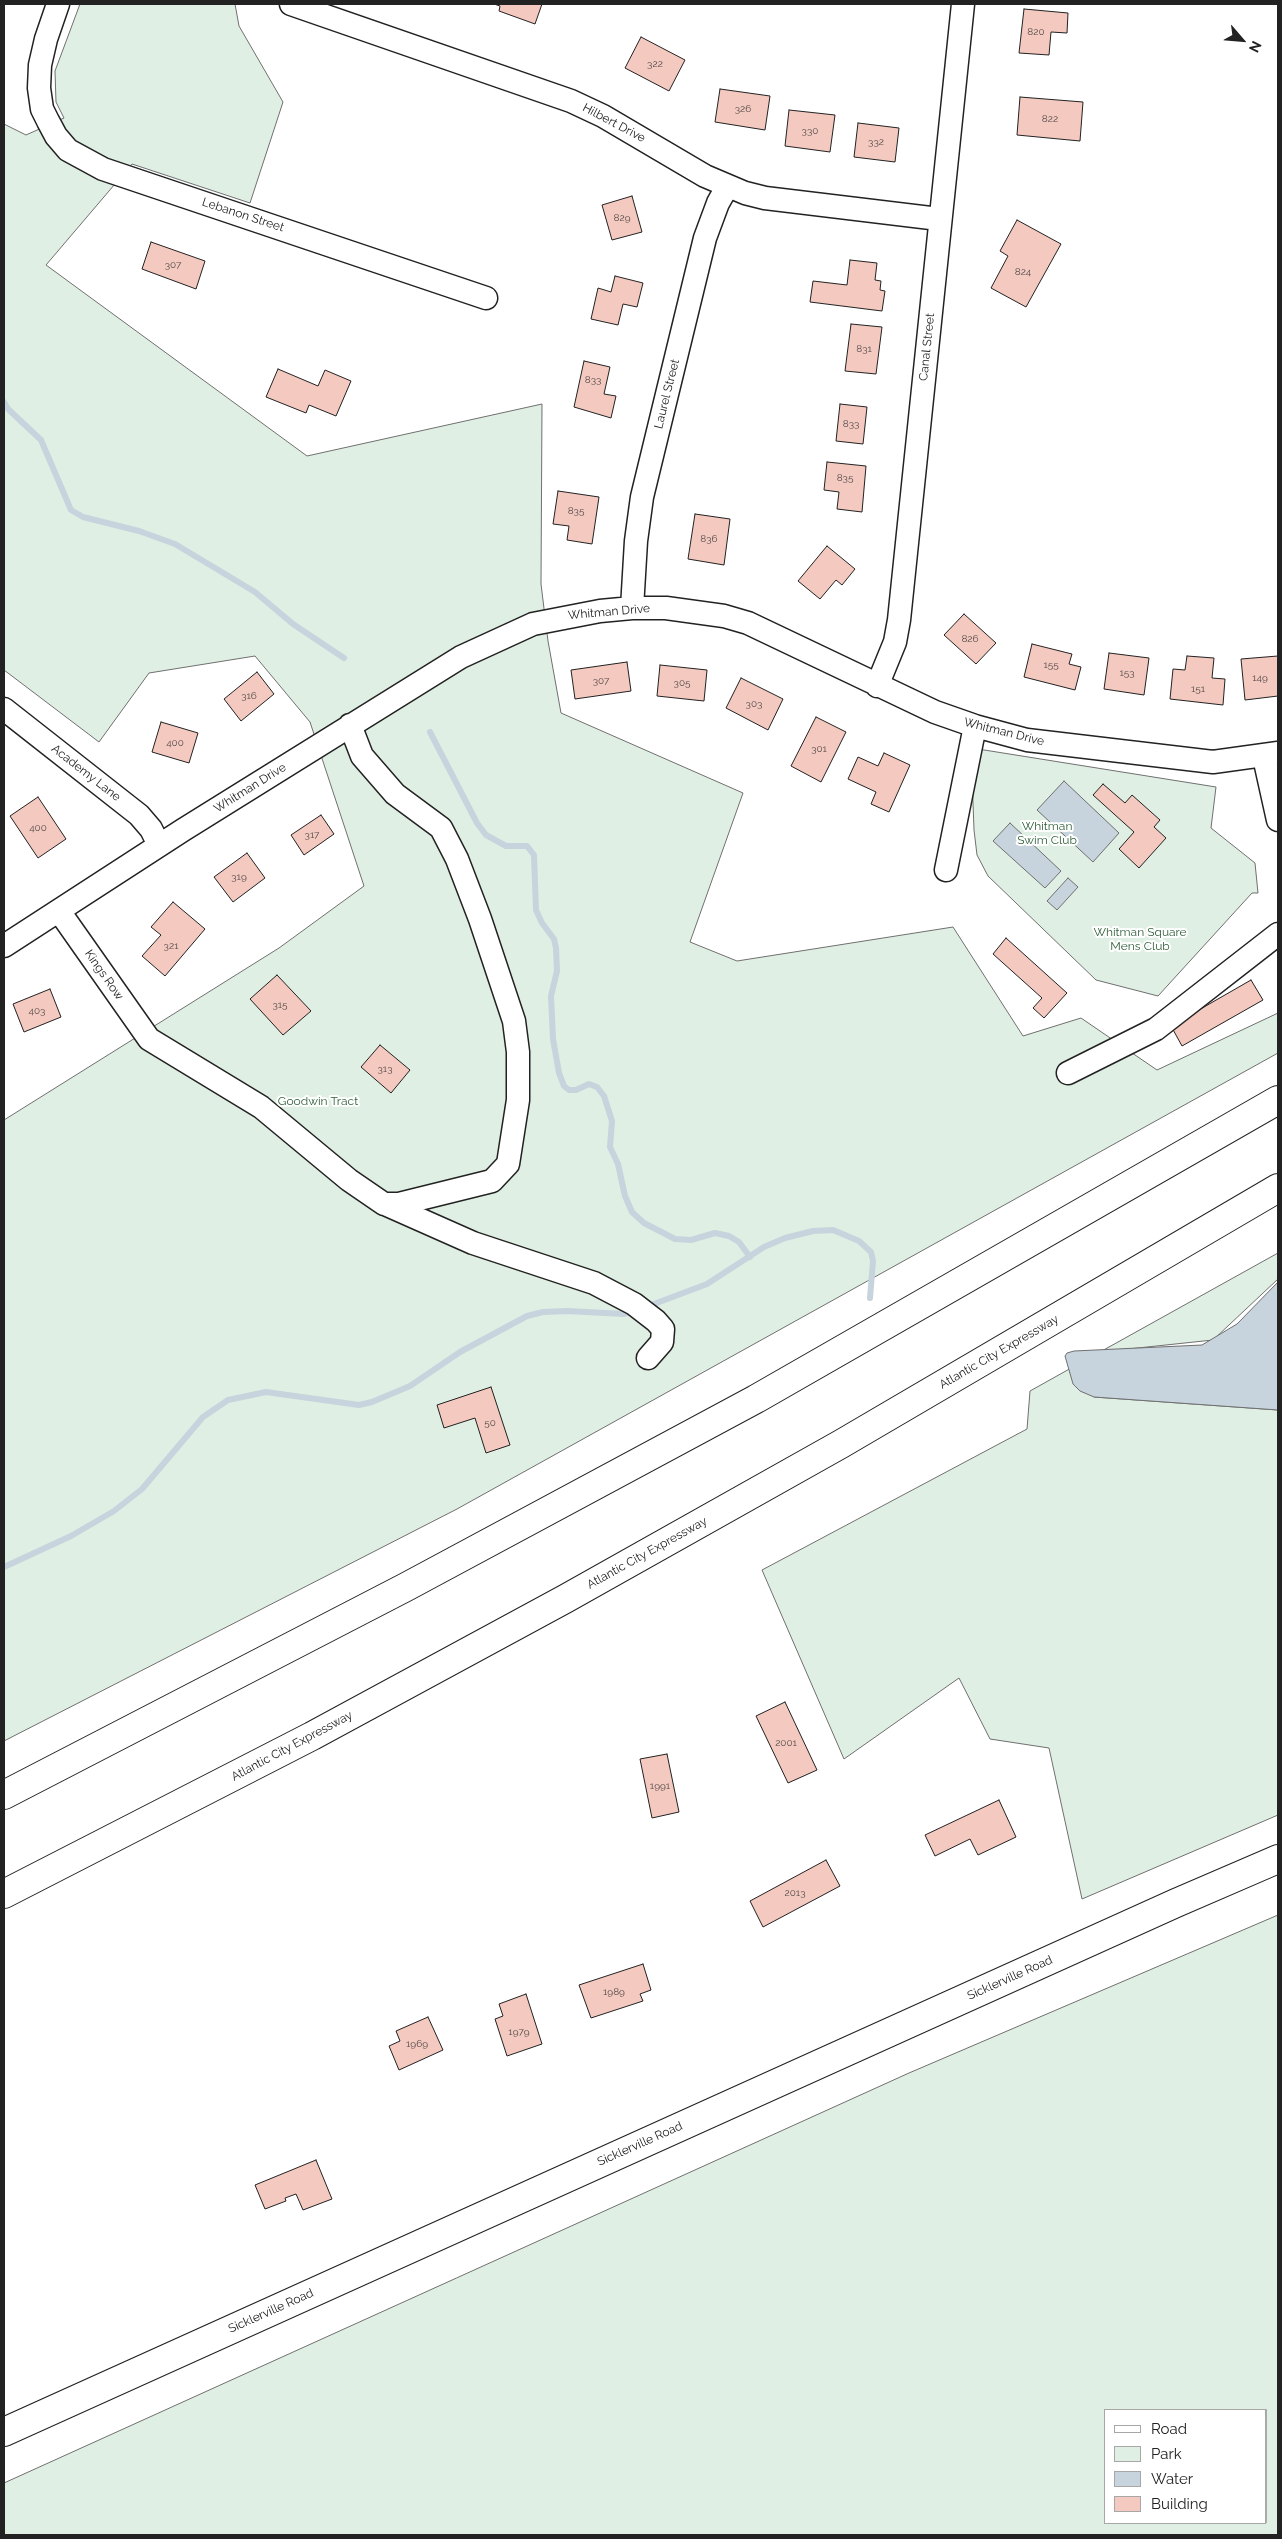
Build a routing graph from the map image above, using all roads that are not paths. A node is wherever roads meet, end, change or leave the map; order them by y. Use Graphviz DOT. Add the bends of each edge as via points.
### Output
graph roads {
  1 [pos="58,4"];
  2 [pos="292,4"];
  3 [pos="963,4"];
  4 [pos="727,187"];
  5 [pos="939,219"];
  6 [pos="486,298"];
  7 [pos="632,608"];
  8 [pos="877,686"];
  9 [pos="4,709"];
  10 [pos="350,725"];
  11 [pos="975,726"];
  12 [pos="1271,755"];
  13 [pos="1278,820"];
  14 [pos="159,845"];
  15 [pos="946,870"];
  16 [pos="59,911"];
  17 [pos="1278,934"];
  18 [pos="4,946"];
  19 [pos="1068,1073"];
  20 [pos="1278,1100"];
  21 [pos="1278,1188"];
  22 [pos="384,1204"];
  23 [pos="648,1358"];
  24 [pos="4,1795"];
  25 [pos="1278,1859"];
  26 [pos="4,1894"];
  27 [pos="4,2432"];
  1 -- 6 [label="street, Lebanon Street" via="46,39 39,88 42,109 56,136 68,150 103,169"];
  2 -- 4 [label="street, Hilbert Drive" via="571,101"];
  3 -- 5 [label="street, Canal Street"];
  4 -- 5 [label="street, Hilbert Drive" via="765,198"];
  4 -- 7 [label="street, Laurel Street" via="705,238 642,497"];
  5 -- 8 [label="street, Canal Street" via="899,620 895,642"];
  7 -- 8 [label="street, Whitman Drive" via="697,612 748,623"];
  7 -- 10 [label="street, Whitman Drive" via="555,618 509,634 461,657"];
  8 -- 11 [label="street, Whitman Drive"];
  9 -- 14 [label="street, Academy Lane" via="139,815"];
  10 -- 14 [label="street, Whitman Drive"];
  10 -- 22 [label="street" via="362,756 395,794 440,828 457,859 514,1020 518,1052 518,1100 508,1164 492,1181 399,1204"];
  11 -- 12 [label="street, Whitman Drive" via="1054,744 1189,761 1213,762"];
  11 -- 15 [label="street"];
  12 -- 13 [label="street"];
  14 -- 16 [label="street, Whitman Drive"];
  16 -- 18 [label="street, Whitman Drive"];
  16 -- 22 [label="street, Kings Row" via="148,1039 261,1107 349,1180"];
  17 -- 19 [label="street" via="1156,1029"];
  20 -- 24 [label="main road" via="756,1399 406,1587"];
  21 -- 26 [label="main road, Atlantic City Expressway" via="858,1435 565,1599 312,1736"];
  22 -- 23 [label="street" via="473,1243 594,1283 634,1304 663,1329 662,1342"];
  25 -- 27 [label="main road, Sicklerville Road"];
}
